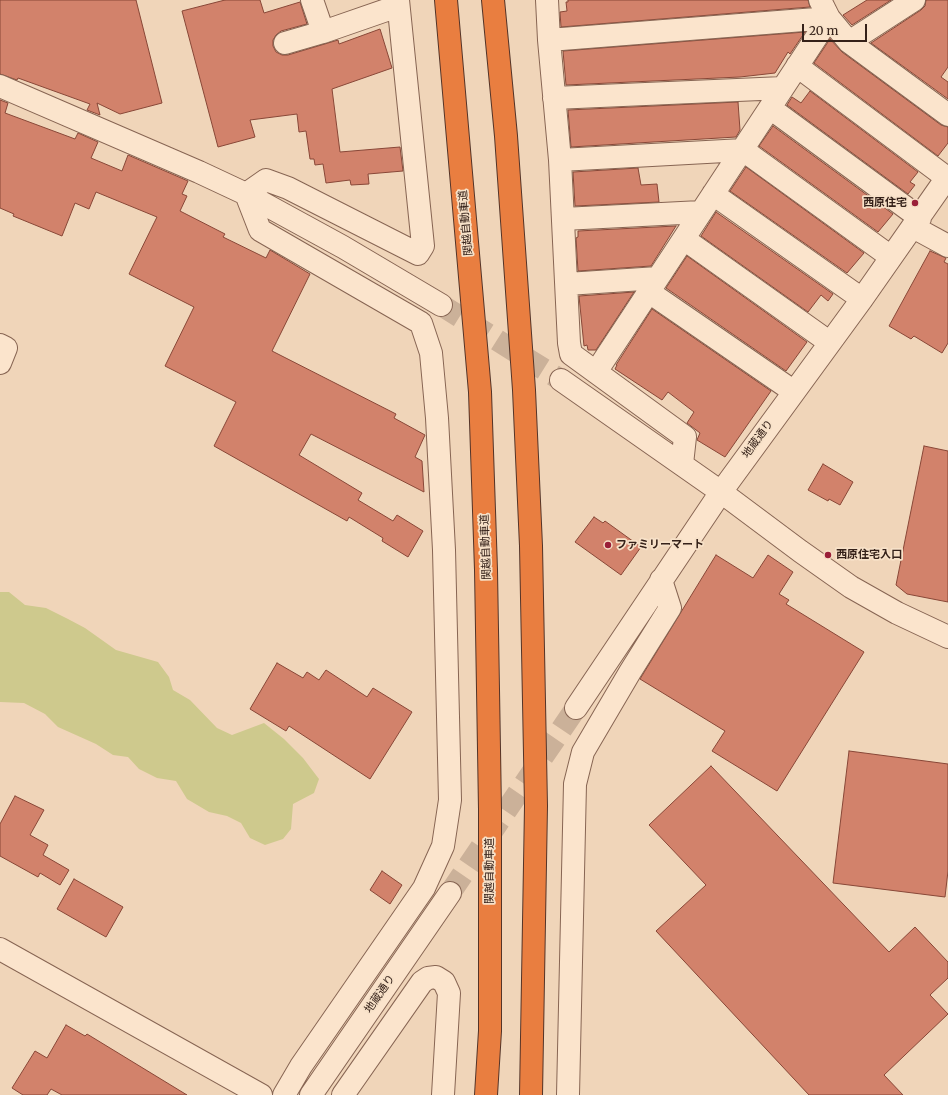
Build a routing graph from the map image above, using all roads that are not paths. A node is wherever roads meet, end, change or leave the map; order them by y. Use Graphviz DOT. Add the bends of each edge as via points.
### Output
graph roads {
  1 [pos="312,0"];
  2 [pos="446,0"];
  3 [pos="493,0"];
  4 [pos="547,0"];
  5 [pos="914,0"];
  6 [pos="398,3"];
  7 [pos="825,9"];
  8 [pos="323,32"];
  9 [pos="549,40"];
  10 [pos="849,42"];
  11 [pos="285,43"];
  12 [pos="798,66"];
  13 [pos="0,86"];
  14 [pos="783,88"];
  15 [pos="554,98"];
  16 [pos="770,108"];
  17 [pos="948,115"];
  18 [pos="742,150"];
  19 [pos="560,160"];
  20 [pos="947,177"];
  21 [pos="246,194"];
  22 [pos="713,194"];
  23 [pos="701,212"];
  24 [pos="563,219"];
  25 [pos="917,222"];
  26 [pos="684,239"];
  27 [pos="948,246"];
  28 [pos="891,258"];
  29 [pos="567,284"];
  30 [pos="654,285"];
  31 [pos="862,299"];
  32 [pos="442,305"];
  33 [pos="829,342"];
  34 [pos="0,345"];
  35 [pos="0,363"];
  36 [pos="596,372"];
  37 [pos="561,380"];
  38 [pos="793,391"];
  39 [pos="682,464"];
  40 [pos="721,492"];
  41 [pos="662,580"];
  42 [pos="948,637"];
  43 [pos="576,708"];
  44 [pos="450,892"];
  45 [pos="0,949"];
  46 [pos="261,1095"];
  47 [pos="284,1095"];
  48 [pos="311,1095"];
  49 [pos="343,1095"];
  50 [pos="444,1095"];
  51 [pos="486,1095"];
  52 [pos="531,1095"];
  53 [pos="568,1095"];
  1 -- 8 [label="street"];
  2 -- 51 [label="highway, 関越自動車道" via="480,392 490,809 490,1031"];
  3 -- 52 [label="highway" via="507,144 524,390 531,546 536,806"];
  4 -- 9 [label="street"];
  5 -- 10 [label="street"];
  6 -- 8 [label="street"];
  6 -- 21 [label="street" via="422,246 418,254 288,188 266,180"];
  7 -- 9 [label="street"];
  7 -- 10 [label="street"];
  7 -- 12 [label="street"];
  8 -- 11 [label="street"];
  9 -- 15 [label="street"];
  10 -- 17 [label="street"];
  12 -- 14 [label="street"];
  12 -- 20 [label="street"];
  13 -- 21 [label="street"];
  14 -- 15 [label="street"];
  14 -- 16 [label="street"];
  15 -- 19 [label="street"];
  16 -- 18 [label="street"];
  16 -- 25 [label="street"];
  18 -- 19 [label="street"];
  18 -- 22 [label="street"];
  18 -- 28 [label="street"];
  19 -- 24 [label="street"];
  20 -- 25 [label="street, 地蔵通り"];
  21 -- 32 [label="street"];
  21 -- 47 [label="street" via="260,230 421,324 431,353 444,550 450,800 443,846 424,888 301,1066"];
  22 -- 23 [label="street"];
  22 -- 31 [label="street"];
  23 -- 24 [label="street"];
  23 -- 26 [label="street"];
  24 -- 29 [label="street"];
  25 -- 27 [label="street"];
  25 -- 28 [label="street, 地蔵通り"];
  26 -- 30 [label="street"];
  26 -- 33 [label="street"];
  28 -- 31 [label="street, 地蔵通り"];
  29 -- 30 [label="street"];
  29 -- 36 [label="street" via="571,354"];
  30 -- 36 [label="street"];
  30 -- 38 [label="street"];
  31 -- 33 [label="street, 地蔵通り"];
  33 -- 38 [label="street, 地蔵通り"];
  34 -- 35 [label="street" via="6,348"];
  36 -- 39 [label="street" via="685,437"];
  37 -- 39 [label="street"];
  38 -- 40 [label="street, 地蔵通り"];
  39 -- 40 [label="street"];
  40 -- 41 [label="street, 地蔵通り"];
  40 -- 42 [label="street" via="851,587 897,613"];
  41 -- 43 [label="street, 地蔵通り"];
  41 -- 53 [label="street" via="670,608 583,752 575,784"];
  44 -- 48 [label="street, 地蔵通り"];
  45 -- 46 [label="street"];
  49 -- 50 [label="street" via="422,982 436,977 444,982 449,993"];
}
